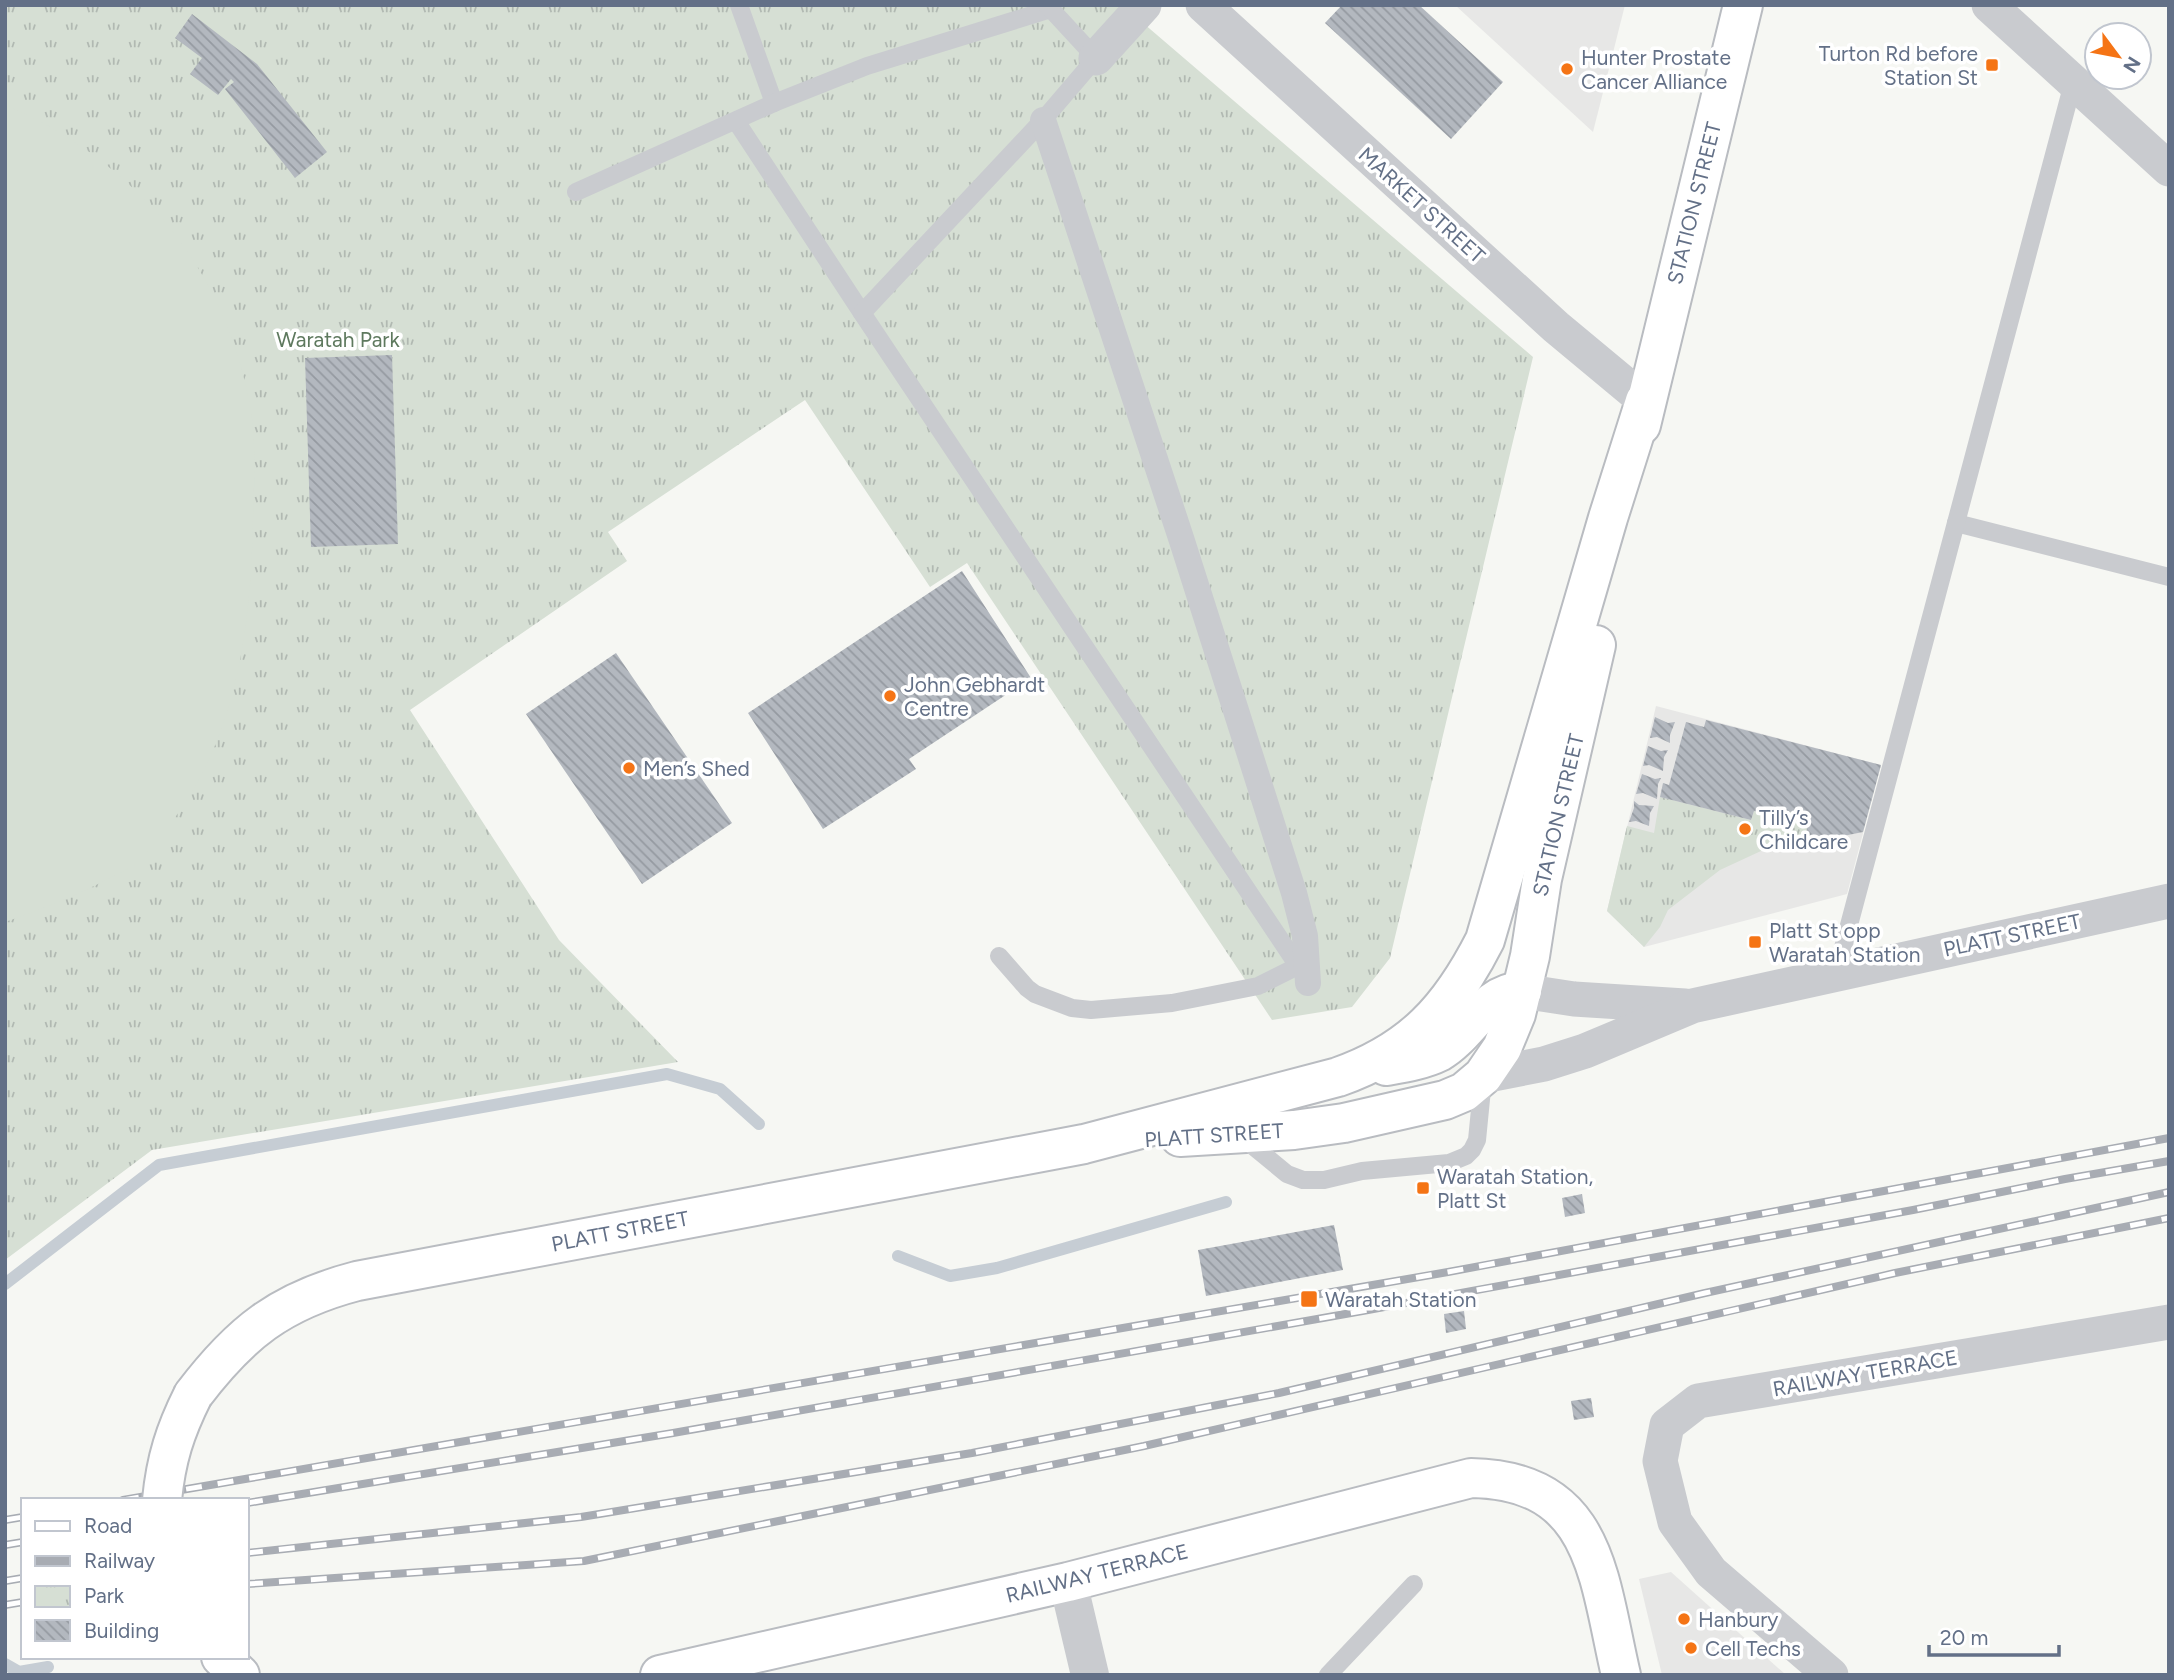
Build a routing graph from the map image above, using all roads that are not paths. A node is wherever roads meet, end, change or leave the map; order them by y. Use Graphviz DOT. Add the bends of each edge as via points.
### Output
graph roads {
  1 [pos="739,5"];
  2 [pos="1144,5"];
  3 [pos="1203,5"];
  4 [pos="1743,5"];
  5 [pos="1989,5"];
  6 [pos="1049,7"];
  7 [pos="1096,58"];
  8 [pos="2073,83"];
  9 [pos="774,103"];
  10 [pos="1043,120"];
  11 [pos="736,121"];
  12 [pos="2169,169"];
  13 [pos="576,192"];
  14 [pos="862,313"];
  15 [pos="1645,401"];
  16 [pos="1956,523"];
  17 [pos="2169,577"];
  18 [pos="2169,901"];
  19 [pos="999,956"];
  20 [pos="1836,974"];
  21 [pos="1308,983"];
  22 [pos="1522,990"];
  23 [pos="1692,1006"];
  24 [pos="1483,1076"];
  25 [pos="1337,1077"];
  26 [pos="1344,1123"];
  27 [pos="1238,1133"];
  28 [pos="1084,1144"];
  29 [pos="2169,1322"];
  30 [pos="162,1498"];
  31 [pos="1068,1582"];
  32 [pos="1414,1584"];
  33 [pos="660,1675"];
  34 [pos="1090,1675"];
  35 [pos="1328,1675"];
  36 [pos="1621,1675"];
  37 [pos="1831,1675"];
  1 -- 9 [label="lane"];
  2 -- 7 [label="street"];
  3 -- 15 [label="street, MARKET STREET" via="1556,327"];
  4 -- 15 [label="main road, STATION STREET"];
  5 -- 8 [label="street"];
  6 -- 7 [label="lane"];
  6 -- 9 [label="lane" via="879,62"];
  7 -- 10 [label="lane"];
  8 -- 12 [label="street"];
  8 -- 16 [label="lane"];
  9 -- 11 [label="lane"];
  10 -- 14 [label="lane"];
  10 -- 21 [label="street" via="1294,893 1305,936"];
  11 -- 13 [label="lane"];
  11 -- 14 [label="lane"];
  14 -- 19 [label="lane" via="1298,966 1258,986 1172,1003 1091,1010 1035,994"];
  15 -- 22 [label="main road, STATION STREET"];
  15 -- 25 [label="main road, STATION STREET" via="1485,940 1461,982 1407,1043 1383,1059"];
  16 -- 17 [label="lane"];
  16 -- 20 [label="lane"];
  18 -- 20 [label="street, PLATT STREET"];
  20 -- 23 [label="street, PLATT STREET"];
  22 -- 23 [label="street, PLATT STREET" via="1574,999"];
  22 -- 24 [label="main road, STATION STREET" via="1509,1033"];
  22 -- 25 [label="main road" via="1494,1000 1438,1052"];
  23 -- 24 [label="street, PLATT STREET" via="1585,1051"];
  24 -- 26 [label="main road, STATION STREET" via="1446,1100"];
  24 -- 27 [label="lane" via="1477,1140 1466,1156 1449,1163 1303,1180 1279,1168"];
  25 -- 28 [label="main road, PLATT STREET"];
  26 -- 27 [label="main road, PLATT STREET"];
  27 -- 28 [label="main road, PLATT STREET"];
  28 -- 30 [label="main road, PLATT STREET, bridge" via="322,1290 288,1306 220,1359 193,1395 172,1443"];
  29 -- 37 [label="street, RAILWAY TERRACE" via="1699,1401 1667,1425 1660,1461 1675,1522 1711,1572"];
  31 -- 33 [label="main road, RAILWAY TERRACE"];
  31 -- 34 [label="street"];
  31 -- 36 [label="main road, RAILWAY TERRACE" via="1449,1482 1495,1478 1548,1496 1585,1538"];
  32 -- 35 [label="lane"];
}
